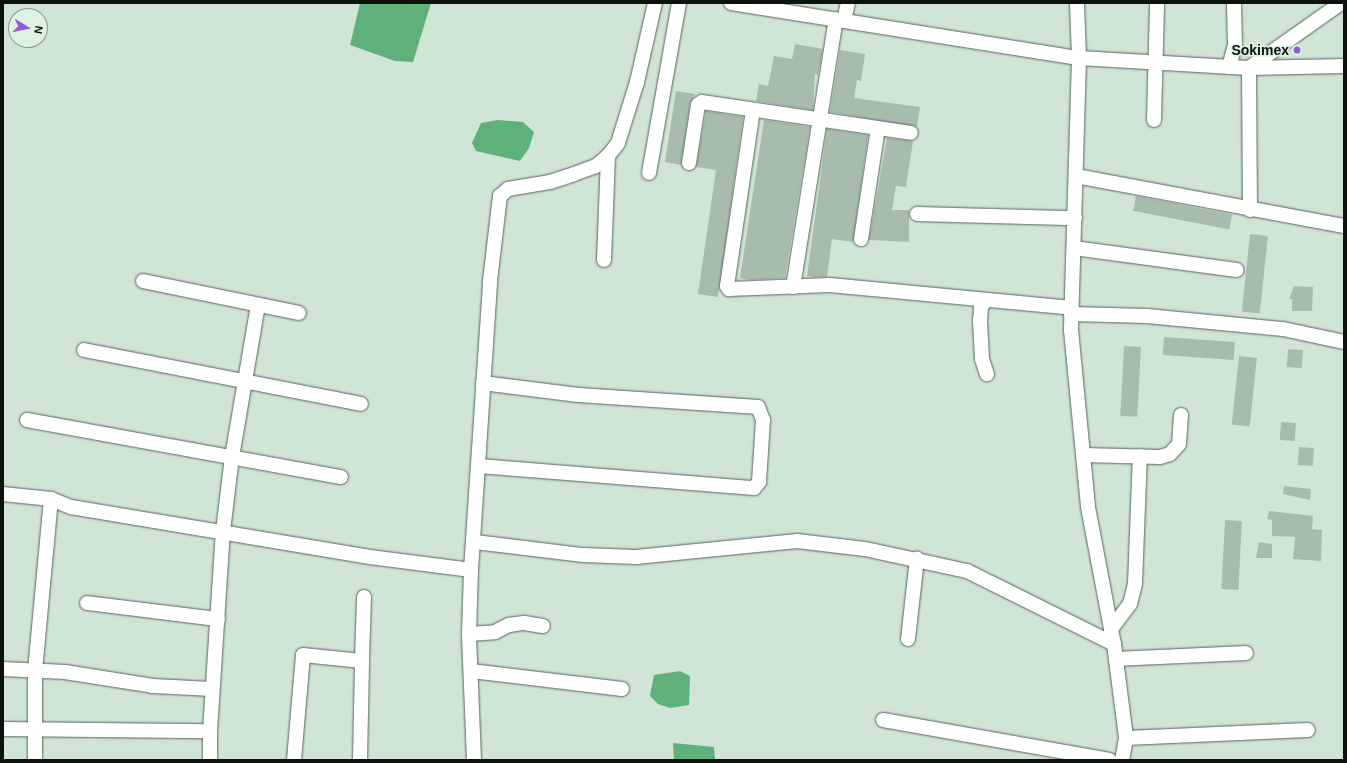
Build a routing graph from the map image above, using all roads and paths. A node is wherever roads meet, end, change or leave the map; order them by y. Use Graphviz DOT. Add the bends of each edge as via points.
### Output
graph roads {
  1 [pos="656,3"];
  2 [pos="679,3"];
  3 [pos="731,3"];
  4 [pos="848,3"];
  5 [pos="1077,3"];
  6 [pos="1157,3"];
  7 [pos="1234,3"];
  8 [pos="1341,3"];
  9 [pos="840,19"];
  10 [pos="1079,58"];
  11 [pos="1158,61"];
  12 [pos="1344,66"];
  13 [pos="1229,67"];
  14 [pos="1249,68"];
  15 [pos="753,110"];
  16 [pos="820,120"];
  17 [pos="1154,120"];
  18 [pos="878,128"];
  19 [pos="911,133"];
  20 [pos="608,156"];
  21 [pos="689,163"];
  22 [pos="649,173"];
  23 [pos="1076,176"];
  24 [pos="1250,210"];
  25 [pos="917,214"];
  26 [pos="1074,218"];
  27 [pos="1344,226"];
  28 [pos="861,239"];
  29 [pos="1074,248"];
  30 [pos="604,260"];
  31 [pos="1237,270"];
  32 [pos="143,281"];
  33 [pos="793,287"];
  34 [pos="986,300"];
  35 [pos="258,305"];
  36 [pos="1072,311"];
  37 [pos="299,313"];
  38 [pos="1344,342"];
  39 [pos="84,350"];
  40 [pos="987,374"];
  41 [pos="244,381"];
  42 [pos="483,383"];
  43 [pos="361,404"];
  44 [pos="1181,415"];
  45 [pos="27,420"];
  46 [pos="1083,455"];
  47 [pos="1140,456"];
  48 [pos="232,457"];
  49 [pos="479,466"];
  50 [pos="341,477"];
  51 [pos="3,494"];
  52 [pos="51,499"];
  53 [pos="223,531"];
  54 [pos="475,542"];
  55 [pos="917,559"];
  56 [pos="471,570"];
  57 [pos="364,596"];
  58 [pos="87,603"];
  59 [pos="218,619"];
  60 [pos="543,626"];
  61 [pos="1111,629"];
  62 [pos="470,634"];
  63 [pos="908,639"];
  64 [pos="1114,644"];
  65 [pos="1246,653"];
  66 [pos="1116,659"];
  67 [pos="362,661"];
  68 [pos="3,669"];
  69 [pos="35,670"];
  70 [pos="471,671"];
  71 [pos="212,689"];
  72 [pos="622,689"];
  73 [pos="883,720"];
  74 [pos="3,728"];
  75 [pos="35,728"];
  76 [pos="1308,730"];
  77 [pos="210,731"];
  78 [pos="1126,738"];
  79 [pos="35,760"];
  80 [pos="210,760"];
  81 [pos="294,760"];
  82 [pos="360,760"];
  83 [pos="474,760"];
  84 [pos="1109,760"];
  85 [pos="1122,760"];
  1 -- 20 [label="street" via="639,75 618,143"];
  2 -- 22 [label="street"];
  3 -- 9 [label="street"];
  4 -- 9 [label="street"];
  5 -- 10 [label="street"];
  6 -- 11 [label="street"];
  7 -- 13 [label="street" via="1236,45"];
  8 -- 14 [label="street"];
  9 -- 10 [label="street"];
  9 -- 16 [label="street"];
  10 -- 11 [label="street"];
  10 -- 23 [label="street"];
  11 -- 13 [label="street"];
  11 -- 17 [label="street"];
  12 -- 14 [label="street"];
  13 -- 14 [label="street"];
  14 -- 24 [label="street"];
  15 -- 16 [label="street"];
  15 -- 21 [label="street" via="699,103"];
  15 -- 33 [label="street" via="727,286 734,291"];
  16 -- 18 [label="street"];
  16 -- 33 [label="street"];
  18 -- 19 [label="street"];
  18 -- 28 [label="street"];
  20 -- 30 [label="street"];
  20 -- 42 [label="street" via="596,166 550,182 508,189 500,196"];
  23 -- 24 [label="street"];
  23 -- 26 [label="street"];
  24 -- 27 [label="street"];
  25 -- 26 [label="street"];
  26 -- 29 [label="street"];
  29 -- 31 [label="street"];
  29 -- 36 [label="street"];
  32 -- 35 [label="street"];
  33 -- 34 [label="street" via="830,285"];
  34 -- 36 [label="street"];
  34 -- 40 [label="street" via="981,307 980,322 982,359"];
  35 -- 37 [label="street"];
  35 -- 41 [label="street"];
  36 -- 38 [label="street" via="1276,329"];
  36 -- 46 [label="street"];
  39 -- 41 [label="street"];
  41 -- 43 [label="street"];
  41 -- 48 [label="street"];
  42 -- 49 [label="street"];
  42 -- 49 [label="street" via="578,395 758,408 763,420 759,482 754,488"];
  44 -- 47 [label="street" via="1178,444 1170,454"];
  45 -- 48 [label="street"];
  46 -- 47 [label="street"];
  46 -- 61 [label="street" via="1088,507"];
  47 -- 61 [label="street" via="1135,584 1130,604"];
  48 -- 50 [label="street"];
  48 -- 53 [label="street"];
  49 -- 54 [label="street"];
  51 -- 52 [label="street"];
  52 -- 53 [label="street" via="71,507"];
  52 -- 69 [label="street"];
  53 -- 56 [label="street" via="370,557"];
  53 -- 59 [label="street"];
  54 -- 55 [label="street" via="583,555 636,557 797,541 865,549"];
  54 -- 56 [label="street"];
  55 -- 63 [label="street"];
  55 -- 64 [label="street" via="967,571"];
  56 -- 62 [label="street"];
  57 -- 67 [label="street"];
  58 -- 59 [label="street"];
  59 -- 71 [label="street"];
  60 -- 62 [label="street" via="524,623 508,625 495,632"];
  61 -- 64 [label="street"];
  62 -- 70 [label="street"];
  64 -- 66 [label="street"];
  65 -- 66 [label="street"];
  66 -- 78 [label="street"];
  67 -- 81 [label="street" via="303,655"];
  67 -- 82 [label="street"];
  68 -- 69 [label="street"];
  69 -- 71 [label="street" via="152,686"];
  69 -- 75 [label="street"];
  70 -- 72 [label="street"];
  70 -- 83 [label="street"];
  71 -- 77 [label="street"];
  73 -- 84 [label="street"];
  74 -- 75 [label="street"];
  75 -- 77 [label="street"];
  75 -- 79 [label="street"];
  76 -- 78 [label="street"];
  77 -- 80 [label="street"];
  78 -- 85 [label="street"];
}
